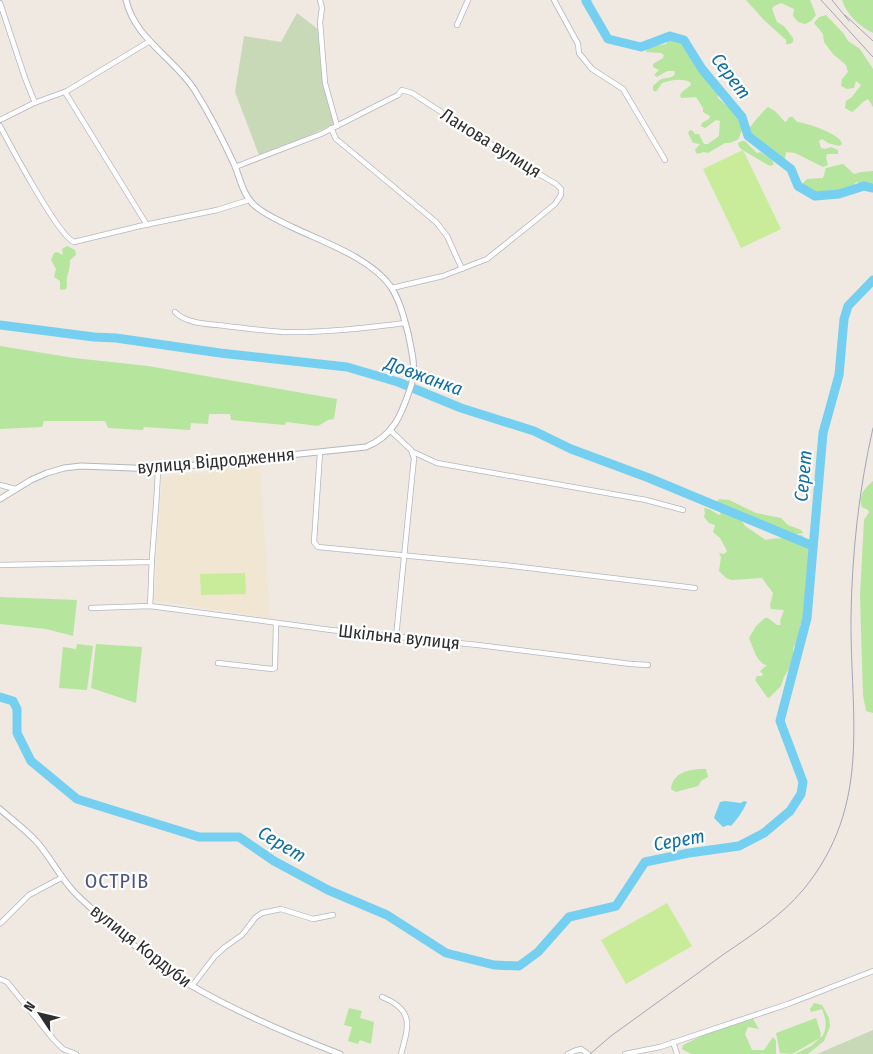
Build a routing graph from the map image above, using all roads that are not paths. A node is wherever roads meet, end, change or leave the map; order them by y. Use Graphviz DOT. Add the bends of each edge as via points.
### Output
graph roads {
  1 [pos="126,0"];
  2 [pos="320,0"];
  3 [pos="468,0"];
  4 [pos="554,0"];
  5 [pos="0,2"];
  6 [pos="457,25"];
  7 [pos="150,41"];
  8 [pos="65,92"];
  9 [pos="35,102"];
  10 [pos="0,120"];
  11 [pos="0,126"];
  12 [pos="337,126"];
  13 [pos="331,128"];
  14 [pos="665,160"];
  15 [pos="235,167"];
  16 [pos="249,200"];
  17 [pos="147,225"];
  18 [pos="462,269"];
  19 [pos="392,288"];
  20 [pos="175,312"];
  21 [pos="405,323"];
  22 [pos="391,431"];
  23 [pos="320,452"];
  24 [pos="413,452"];
  25 [pos="158,469"];
  26 [pos="0,485"];
  27 [pos="15,489"];
  28 [pos="0,499"];
  29 [pos="684,510"];
  30 [pos="404,555"];
  31 [pos="152,562"];
  32 [pos="0,565"];
  33 [pos="695,588"];
  34 [pos="150,606"];
  35 [pos="91,608"];
  36 [pos="276,624"];
  37 [pos="396,637"];
  38 [pos="218,663"];
  39 [pos="648,665"];
  40 [pos="0,809"];
  41 [pos="61,878"];
  42 [pos="333,915"];
  43 [pos="0,924"];
  44 [pos="873,971"];
  45 [pos="0,979"];
  46 [pos="192,986"];
  47 [pos="382,997"];
  48 [pos="673,1042"];
  49 [pos="76,1054"];
  50 [pos="340,1054"];
  51 [pos="401,1054"];
  52 [pos="568,1054"];
  53 [pos="588,1054"];
  54 [pos="625,1054"];
  55 [pos="677,1054"];
  1 -- 7 [label="street" via="132,19"];
  2 -- 12 [label="street" via="325,83"];
  3 -- 6 [label="street"];
  4 -- 14 [label="street" via="578,44 579,53 592,69 623,89"];
  5 -- 9 [label="street"];
  7 -- 8 [label="street"];
  7 -- 15 [label="street" via="193,88"];
  8 -- 9 [label="street"];
  8 -- 17 [label="street"];
  9 -- 10 [label="street"];
  11 -- 17 [label="street" via="32,185 70,241"];
  12 -- 13 [label="street, Ланова вулиця"];
  12 -- 18 [label="street, Ланова вулиця" via="386,102 402,90 412,93 561,189 561,195 554,204 507,244 487,259"];
  13 -- 15 [label="street, Ланова вулиця"];
  13 -- 18 [label="street" via="336,139 346,148 436,222 447,236"];
  15 -- 16 [label="street"];
  16 -- 17 [label="street"];
  16 -- 19 [label="street" via="270,216 361,261"];
  18 -- 19 [label="street, Ланова вулиця"];
  19 -- 21 [label="street"];
  20 -- 21 [label="street" via="180,318 283,332"];
  21 -- 22 [label="street" via="414,366 413,381"];
  22 -- 23 [label="street, вулиця Відродження" via="366,447"];
  22 -- 24 [label="street"];
  23 -- 25 [label="street, вулиця Відродження"];
  23 -- 30 [label="street" via="315,545"];
  24 -- 29 [label="street" via="437,463 646,500"];
  24 -- 30 [label="street"];
  25 -- 27 [label="street, вулиця Відродження" via="64,468 47,472"];
  25 -- 31 [label="street"];
  26 -- 27 [label="street"];
  27 -- 28 [label="street, вулиця Відродження"];
  30 -- 33 [label="street"];
  30 -- 37 [label="street"];
  31 -- 32 [label="street"];
  31 -- 34 [label="street"];
  34 -- 35 [label="street, Шкільна вулиця"];
  34 -- 36 [label="street, Шкільна вулиця"];
  36 -- 37 [label="street, Шкільна вулиця"];
  36 -- 38 [label="street" via="275,668"];
  37 -- 39 [label="street, Шкільна вулиця"];
  40 -- 41 [label="street, вулиця Кордуби" via="36,842"];
  41 -- 43 [label="street" via="29,896"];
  41 -- 46 [label="street, вулиця Кордуби" via="131,941"];
  42 -- 46 [label="street" via="313,919 280,909 262,913 242,935 215,956"];
  44 -- 48 [label="street" via="788,1004"];
  45 -- 49 [label="street" via="7,982 63,1049"];
  46 -- 50 [label="street, вулиця Кордуби" via="294,1036"];
  47 -- 51 [label="street" via="395,1002 407,1017 408,1032"];
  48 -- 54 [label="street"];
  48 -- 55 [label="street"];
  52 -- 53 [label="street" via="582,1049"];
}
